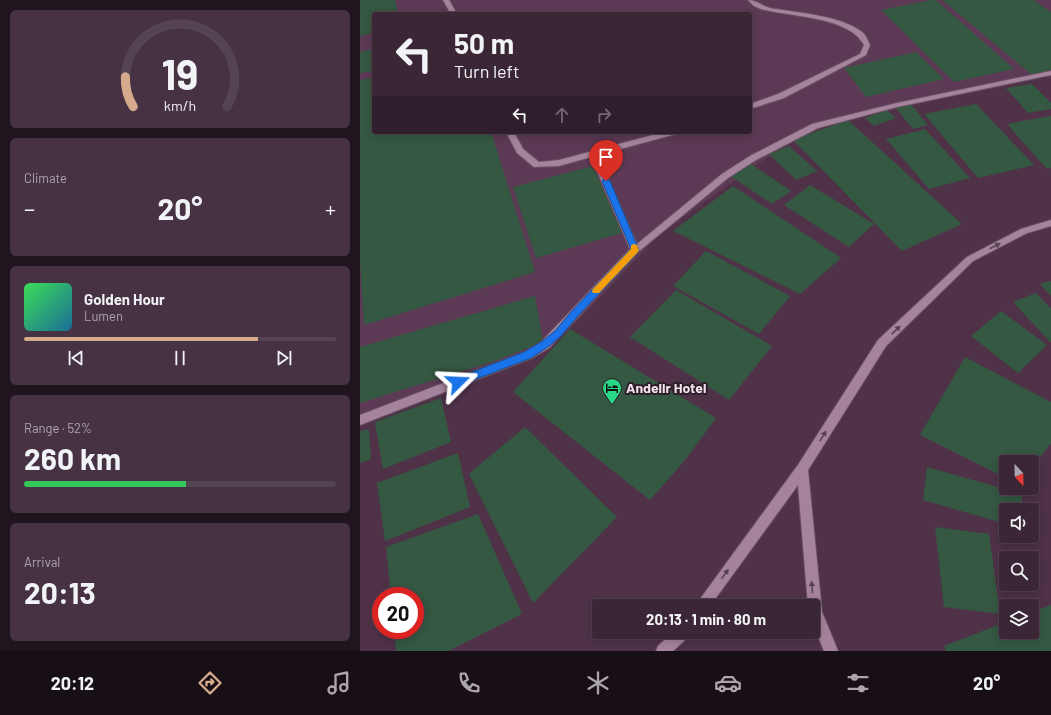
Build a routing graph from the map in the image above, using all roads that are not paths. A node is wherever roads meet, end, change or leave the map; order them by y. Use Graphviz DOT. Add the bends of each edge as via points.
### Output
graph roads {
  1 [pos="446,0"];
  2 [pos="751,0"];
  3 [pos="453,12"];
  4 [pos="1051,73"];
  5 [pos="752,106"];
  6 [pos="511,134"];
  7 [pos="666,134"];
  8 [pos="594,154"];
  9 [pos="1051,223"];
  10 [pos="635,250"];
  11 [pos="360,420"];
  12 [pos="802,469"];
  13 [pos="707,599"];
  14 [pos="676,639"];
  15 [pos="663,651"];
  16 [pos="831,651"];
  1 -- 3 [label="main road"];
  2 -- 5 [label="main road" via="769,10 837,23 862,35 867,45 863,55 781,96"];
  4 -- 10 [label="main road" via="897,105 815,126 753,158 725,176"];
  6 -- 8 [label="main road" via="520,151 537,166"];
  7 -- 8 [label="main road"];
  8 -- 10 [label="main road"];
  12 -- 9 [label="main road, one-way" via="882,343 970,259 1024,231"];
  10 -- 11 [label="main road" via="545,345 528,355"];
  13 -- 12 [label="main road, one-way"];
  16 -- 12 [label="main road, one-way" via="815,612"];
  14 -- 15 [label="main road"];
}
